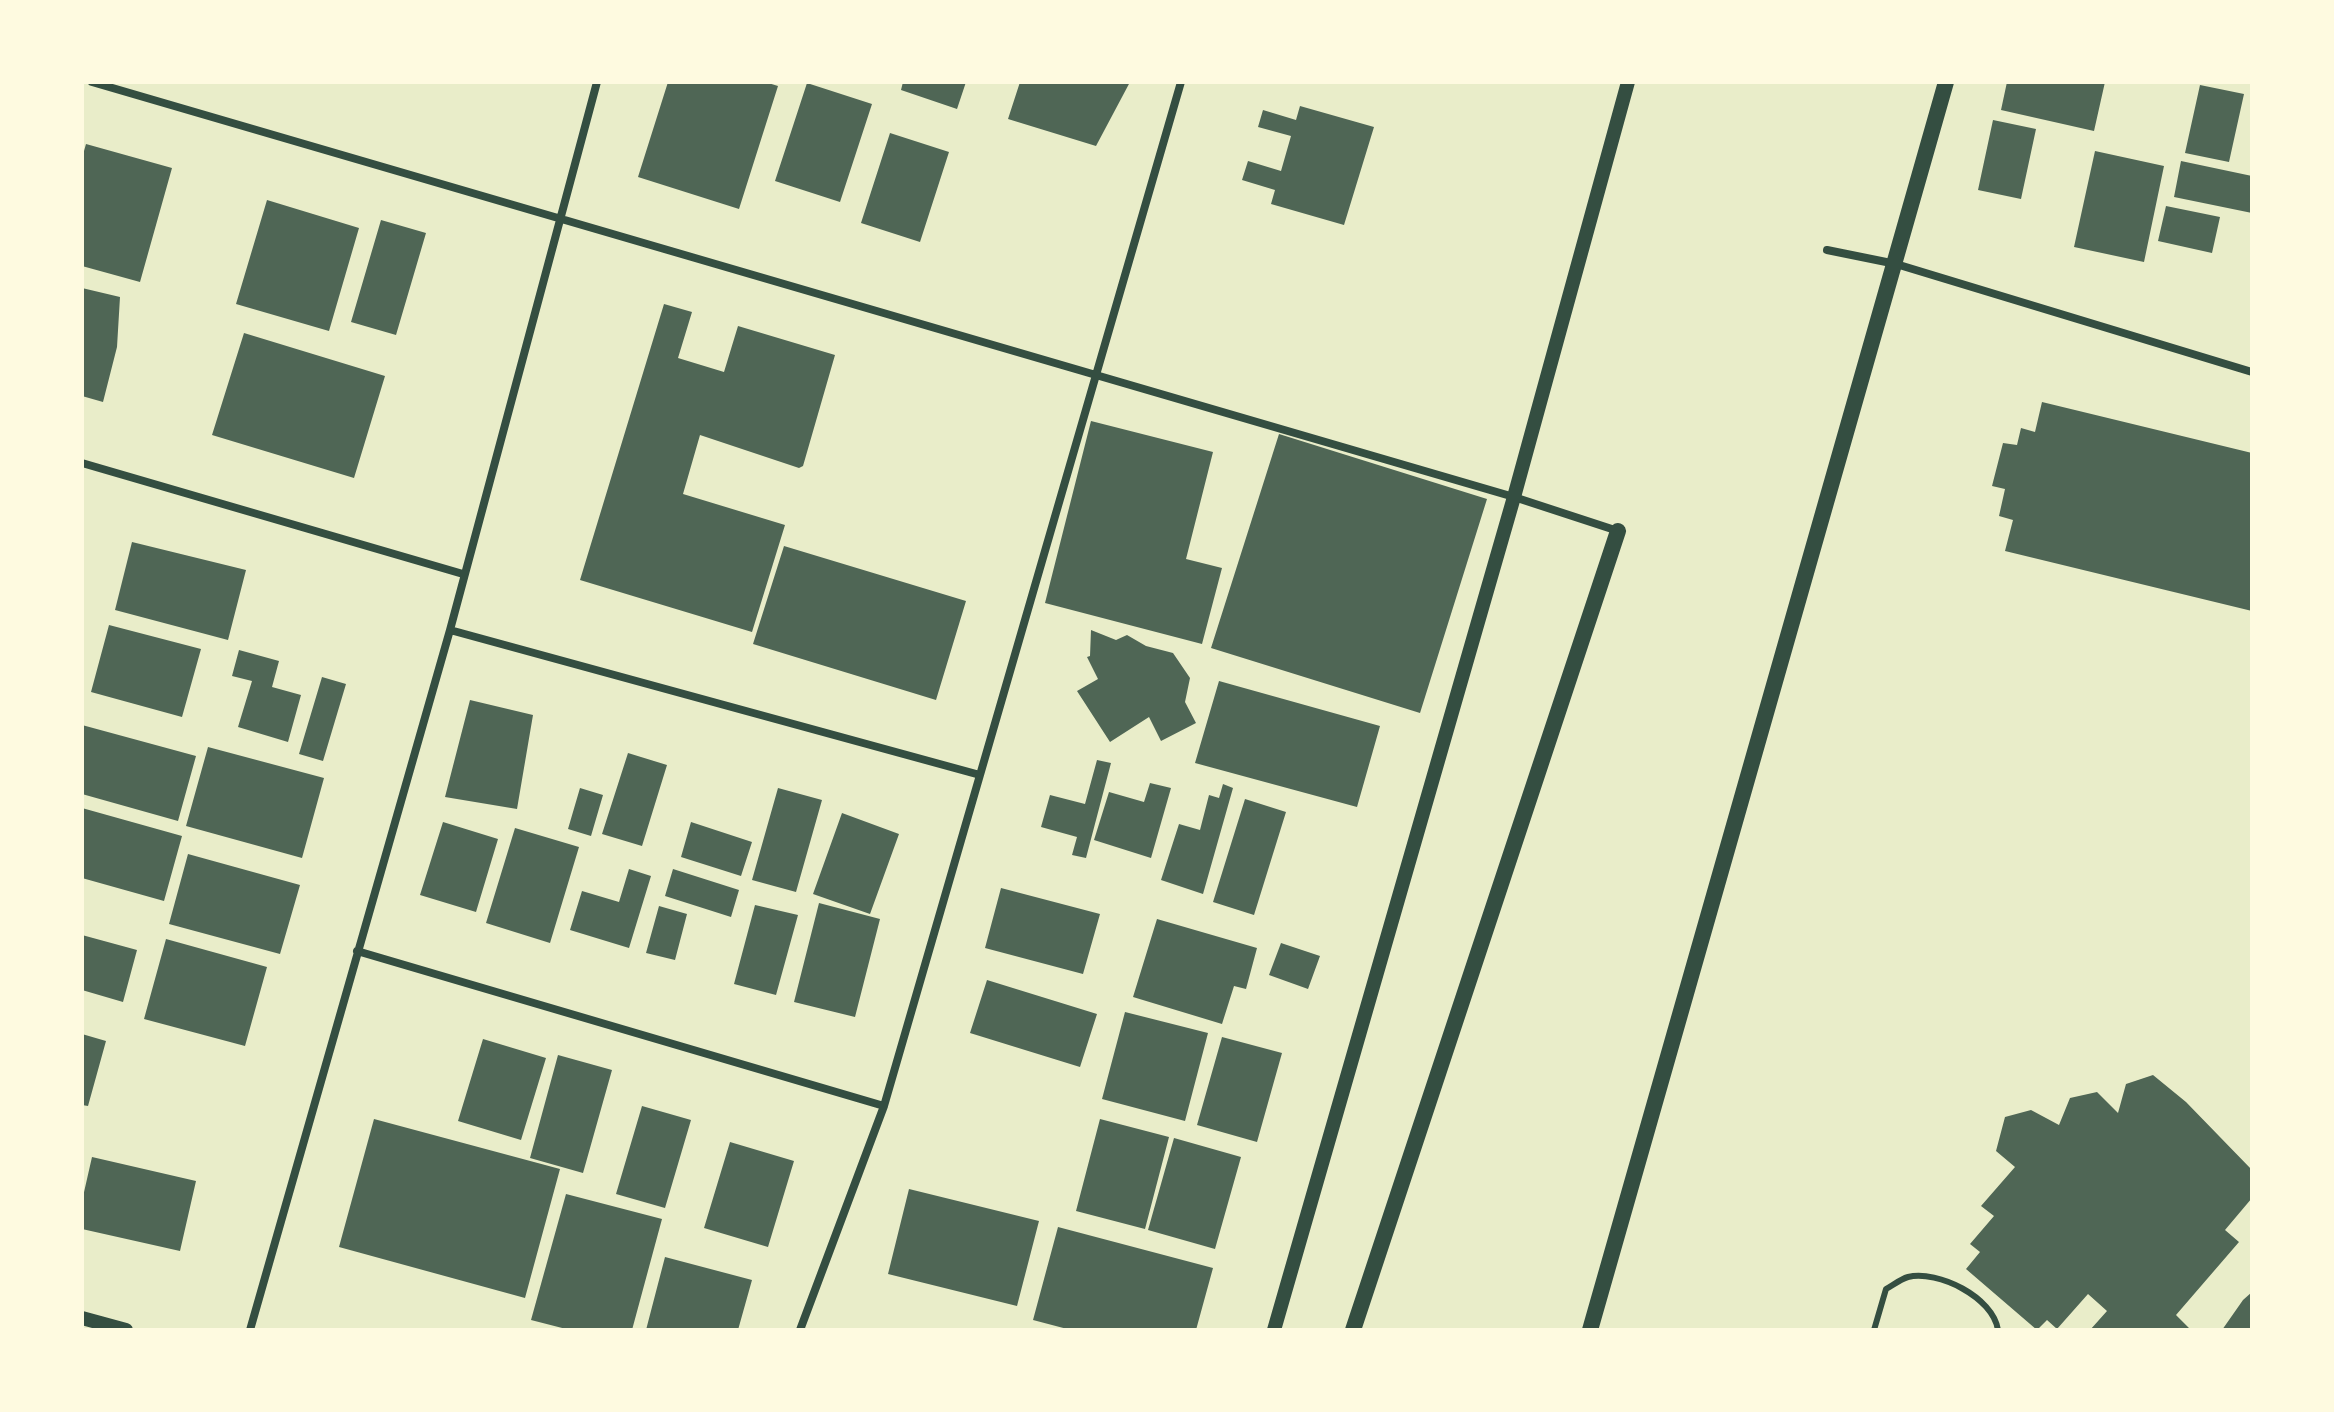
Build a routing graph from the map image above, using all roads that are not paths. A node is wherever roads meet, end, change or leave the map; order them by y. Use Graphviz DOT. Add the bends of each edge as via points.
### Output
graph roads {
  1 [pos="92,82"];
  2 [pos="597,82"];
  3 [pos="1181,82"];
  4 [pos="1628,82"];
  5 [pos="1946,82"];
  6 [pos="563,219"];
  7 [pos="1827,250"];
  8 [pos="1896,264"];
  9 [pos="2252,372"];
  10 [pos="1095,375"];
  11 [pos="82,463"];
  12 [pos="1514,497"];
  13 [pos="1618,531"];
  14 [pos="463,574"];
  15 [pos="450,630"];
  16 [pos="980,775"];
  17 [pos="357,951"];
  18 [pos="884,1106"];
  19 [pos="82,1318"];
  20 [pos="126,1330"];
  21 [pos="250,1330"];
  22 [pos="800,1330"];
  23 [pos="1274,1330"];
  24 [pos="1353,1330"];
  25 [pos="1590,1330"];
  26 [pos="1874,1330"];
  27 [pos="1998,1330"];
  1 -- 6 [label="street"];
  2 -- 6 [label="street"];
  3 -- 10 [label="street"];
  4 -- 12 [label="street"];
  5 -- 8 [label="main road"];
  6 -- 10 [label="street"];
  6 -- 14 [label="street"];
  7 -- 8 [label="street"];
  8 -- 9 [label="street"];
  8 -- 25 [label="main road"];
  10 -- 12 [label="street"];
  10 -- 16 [label="street"];
  11 -- 14 [label="street"];
  12 -- 13 [label="street"];
  12 -- 23 [label="street"];
  13 -- 24 [label="main road"];
  14 -- 15 [label="street"];
  15 -- 16 [label="street"];
  15 -- 17 [label="street"];
  16 -- 18 [label="street"];
  17 -- 18 [label="street"];
  17 -- 21 [label="street"];
  18 -- 22 [label="street"];
  19 -- 20 [label="street"];
  26 -- 27 [label="lane" via="1886,1289 1910,1277 1953,1284 1982,1299"];
}
